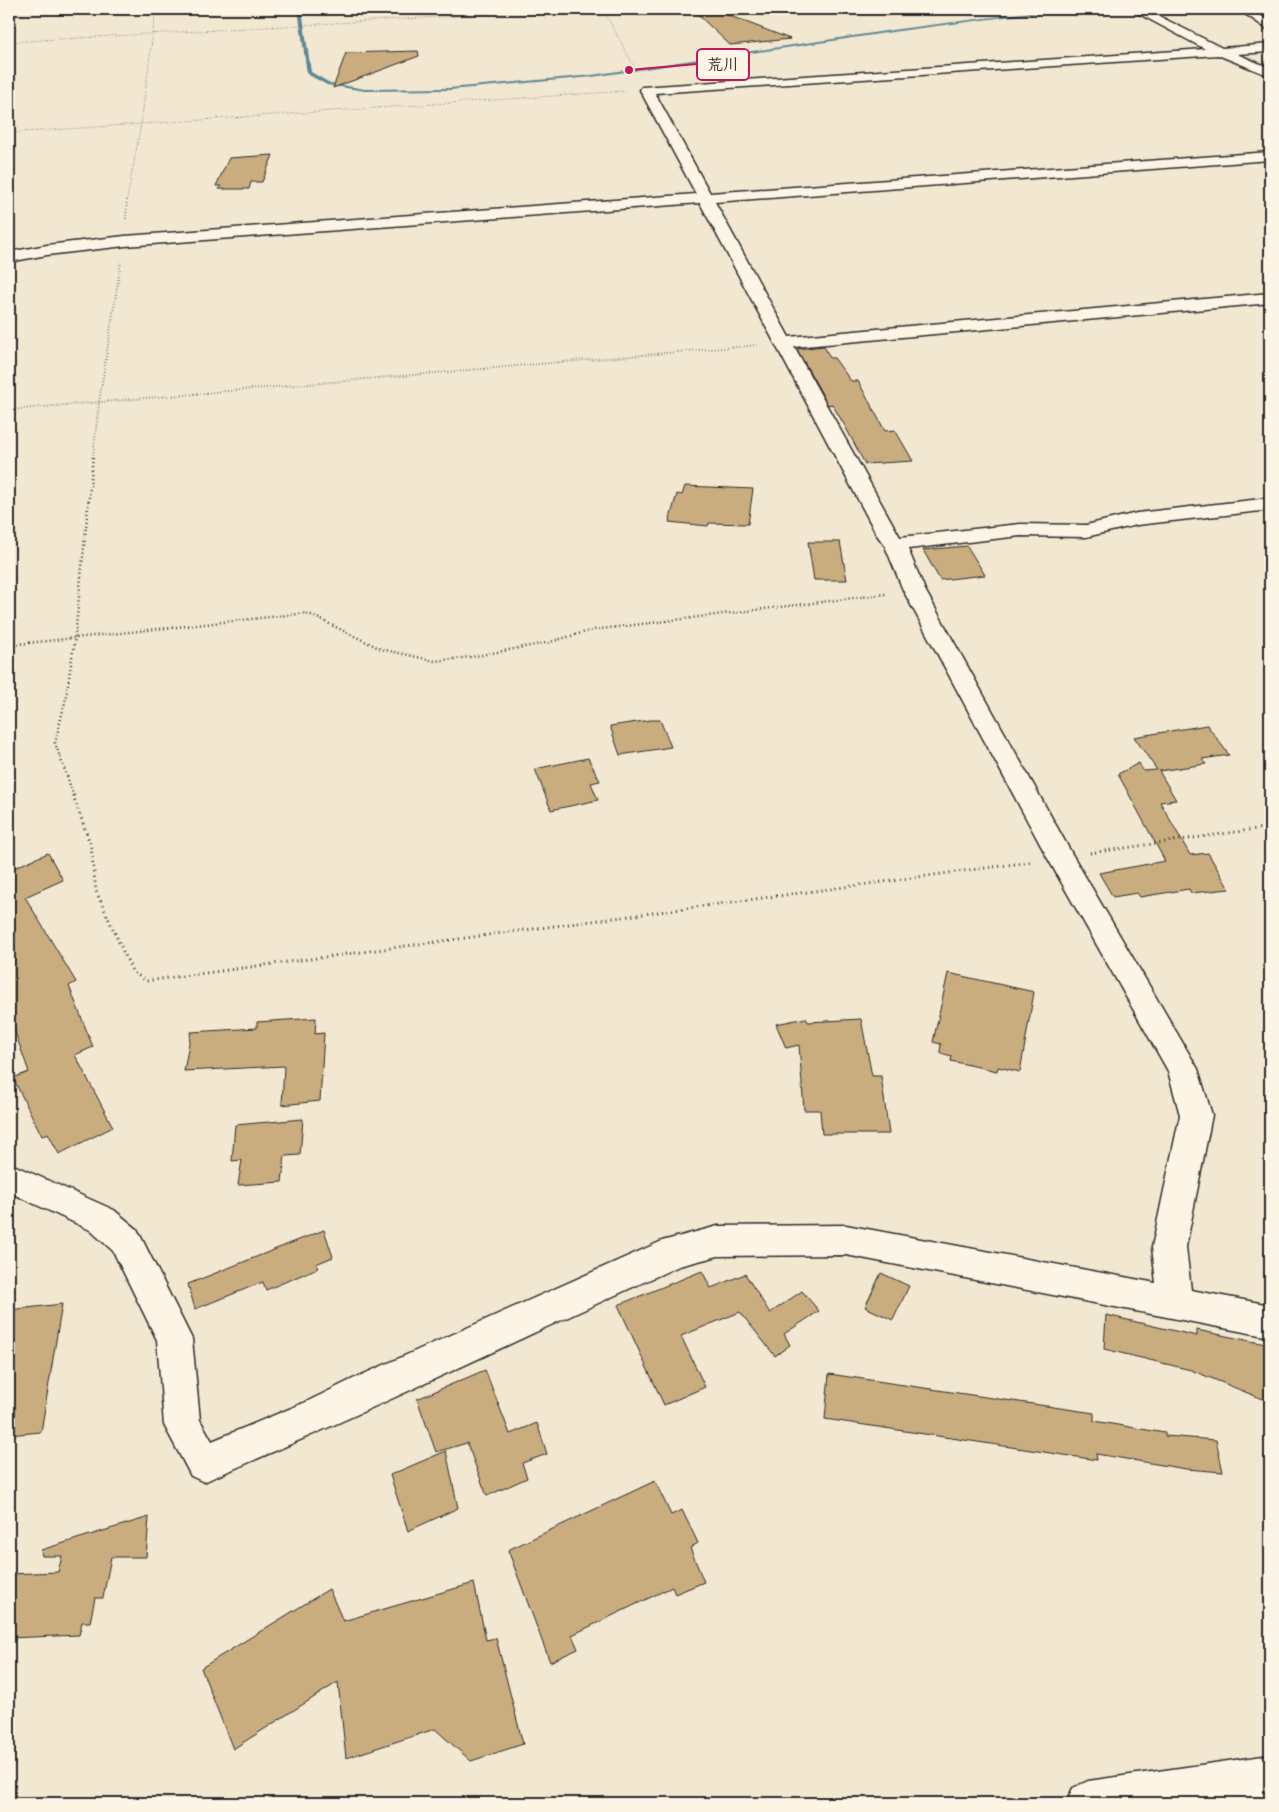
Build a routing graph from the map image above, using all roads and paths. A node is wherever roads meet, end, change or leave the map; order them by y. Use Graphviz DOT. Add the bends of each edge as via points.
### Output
graph roads {
  1 [pos="156,9"];
  2 [pos="576,9"];
  3 [pos="603,9"];
  4 [pos="1136,9"];
  5 [pos="1244,9"];
  6 [pos="1270,27"];
  7 [pos="154,33"];
  8 [pos="9,42"];
  9 [pos="1270,48"];
  10 [pos="1219,51"];
  11 [pos="636,71"];
  12 [pos="1270,72"];
  13 [pos="647,90"];
  14 [pos="141,124"];
  15 [pos="9,133"];
  16 [pos="1270,156"];
  17 [pos="705,198"];
  18 [pos="124,241"];
  19 [pos="9,257"];
  20 [pos="1270,298"];
  21 [pos="782,343"];
  22 [pos="99,402"];
  23 [pos="9,410"];
  24 [pos="1270,504"];
  25 [pos="895,544"];
  26 [pos="914,590"];
  27 [pos="74,636"];
  28 [pos="9,645"];
  29 [pos="1270,827"];
  30 [pos="1060,857"];
  31 [pos="9,1177"];
  32 [pos="1175,1302"];
  33 [pos="1270,1321"];
  34 [pos="1270,1776"];
  35 [pos="1088,1803"];
  1 -- 7 [label="path"];
  2 -- 7 [label="path"];
  3 -- 11 [label="path"];
  4 -- 10 [label="main road"];
  5 -- 6 [label="main road"];
  7 -- 8 [label="path"];
  7 -- 14 [label="path"];
  9 -- 10 [label="main road"];
  10 -- 12 [label="main road"];
  10 -- 13 [label="main road"];
  13 -- 14 [label="path"];
  13 -- 17 [label="main road"];
  14 -- 15 [label="path"];
  14 -- 18 [label="path" via="128,190"];
  16 -- 17 [label="main road"];
  17 -- 18 [label="main road"];
  17 -- 21 [label="main road"];
  18 -- 19 [label="main road"];
  18 -- 22 [label="path"];
  20 -- 21 [label="main road"];
  21 -- 22 [label="path"];
  21 -- 25 [label="main road" via="887,535"];
  22 -- 23 [label="path"];
  22 -- 27 [label="path"];
  24 -- 25 [label="main road" via="1137,518 1086,531 1020,530"];
  25 -- 26 [label="main road"];
  26 -- 27 [label="path" via="593,630 546,643 435,661 381,649 307,613"];
  26 -- 30 [label="main road"];
  27 -- 28 [label="path"];
  27 -- 30 [label="path" via="66,698 55,743 91,846 96,891 132,971 146,981"];
  29 -- 30 [label="path"];
  30 -- 32 [label="main road" via="1183,1070 1196,1115 1169,1247"];
  31 -- 32 [label="main road" via="102,1220 125,1240 174,1339 182,1426 204,1463 319,1415 674,1252 718,1241 846,1240"];
  32 -- 33 [label="main road"];
  34 -- 35 [label="main road"];
}
